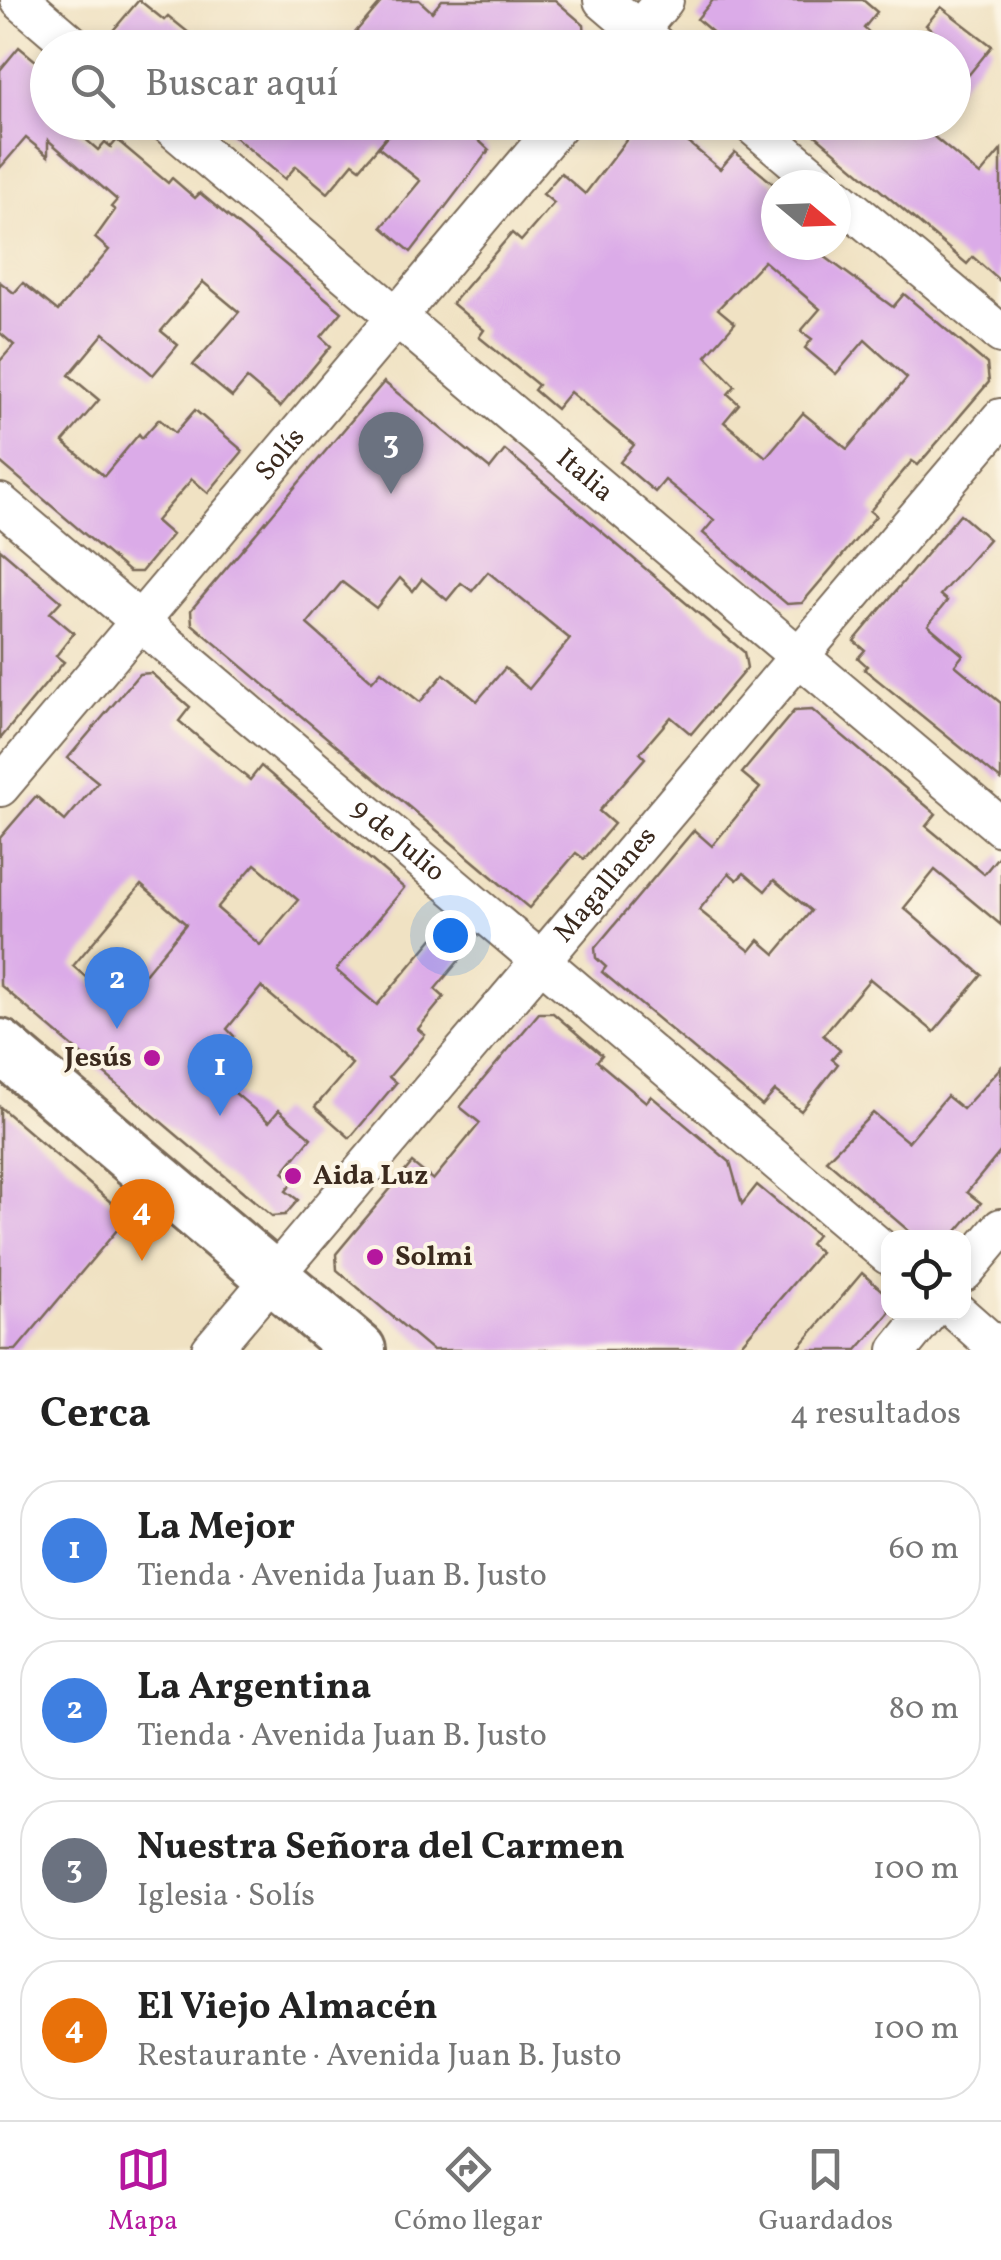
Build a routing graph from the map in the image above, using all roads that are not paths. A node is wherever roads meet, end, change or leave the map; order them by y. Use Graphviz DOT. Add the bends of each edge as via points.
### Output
graph roads {
  1 [pos="20,0"];
  2 [pos="603,0"];
  3 [pos="664,0"];
  4 [pos="55,30"];
  5 [pos="630,30"];
  6 [pos="648,30"];
  7 [pos="187,140"];
  8 [pos="546,140"];
  9 [pos="770,140"];
  10 [pos="805,170"];
  11 [pos="851,209"];
  12 [pos="397,316"];
  13 [pos="1001,334"];
  14 [pos="1001,418"];
  15 [pos="0,504"];
  16 [pos="140,621"];
  17 [pos="798,654"];
  18 [pos="0,787"];
  19 [pos="1001,827"];
  20 [pos="539,962"];
  21 [pos="0,1046"];
  22 [pos="1001,1228"];
  23 [pos="881,1249"];
  24 [pos="971,1264"];
  25 [pos="272,1278"];
  26 [pos="922,1320"];
  27 [pos="965,1320"];
  28 [pos="212,1350"];
  29 [pos="359,1350"];
  30 [pos="898,1350"];
  31 [pos="1000,1350"];
  1 -- 4 [label="street"];
  2 -- 5 [label="street"];
  3 -- 6 [label="street"];
  7 -- 12 [label="street, Italia"];
  8 -- 12 [label="street, Solís"];
  9 -- 10 [label="street"];
  11 -- 13 [label="street"];
  12 -- 16 [label="street, Solís"];
  12 -- 17 [label="street, Italia"];
  14 -- 17 [label="street, Magallanes"];
  15 -- 16 [label="street, 9 de Julio"];
  16 -- 18 [label="street, Solís"];
  16 -- 20 [label="street, 9 de Julio"];
  17 -- 19 [label="street, Italia"];
  17 -- 20 [label="street, Magallanes"];
  20 -- 23 [label="street, 9 de Julio"];
  20 -- 25 [label="street, Magallanes"];
  21 -- 25 [label="main road"];
  22 -- 24 [label="street"];
  25 -- 28 [label="street, Magallanes"];
  25 -- 29 [label="main road"];
  26 -- 30 [label="street"];
  27 -- 31 [label="street"];
}
